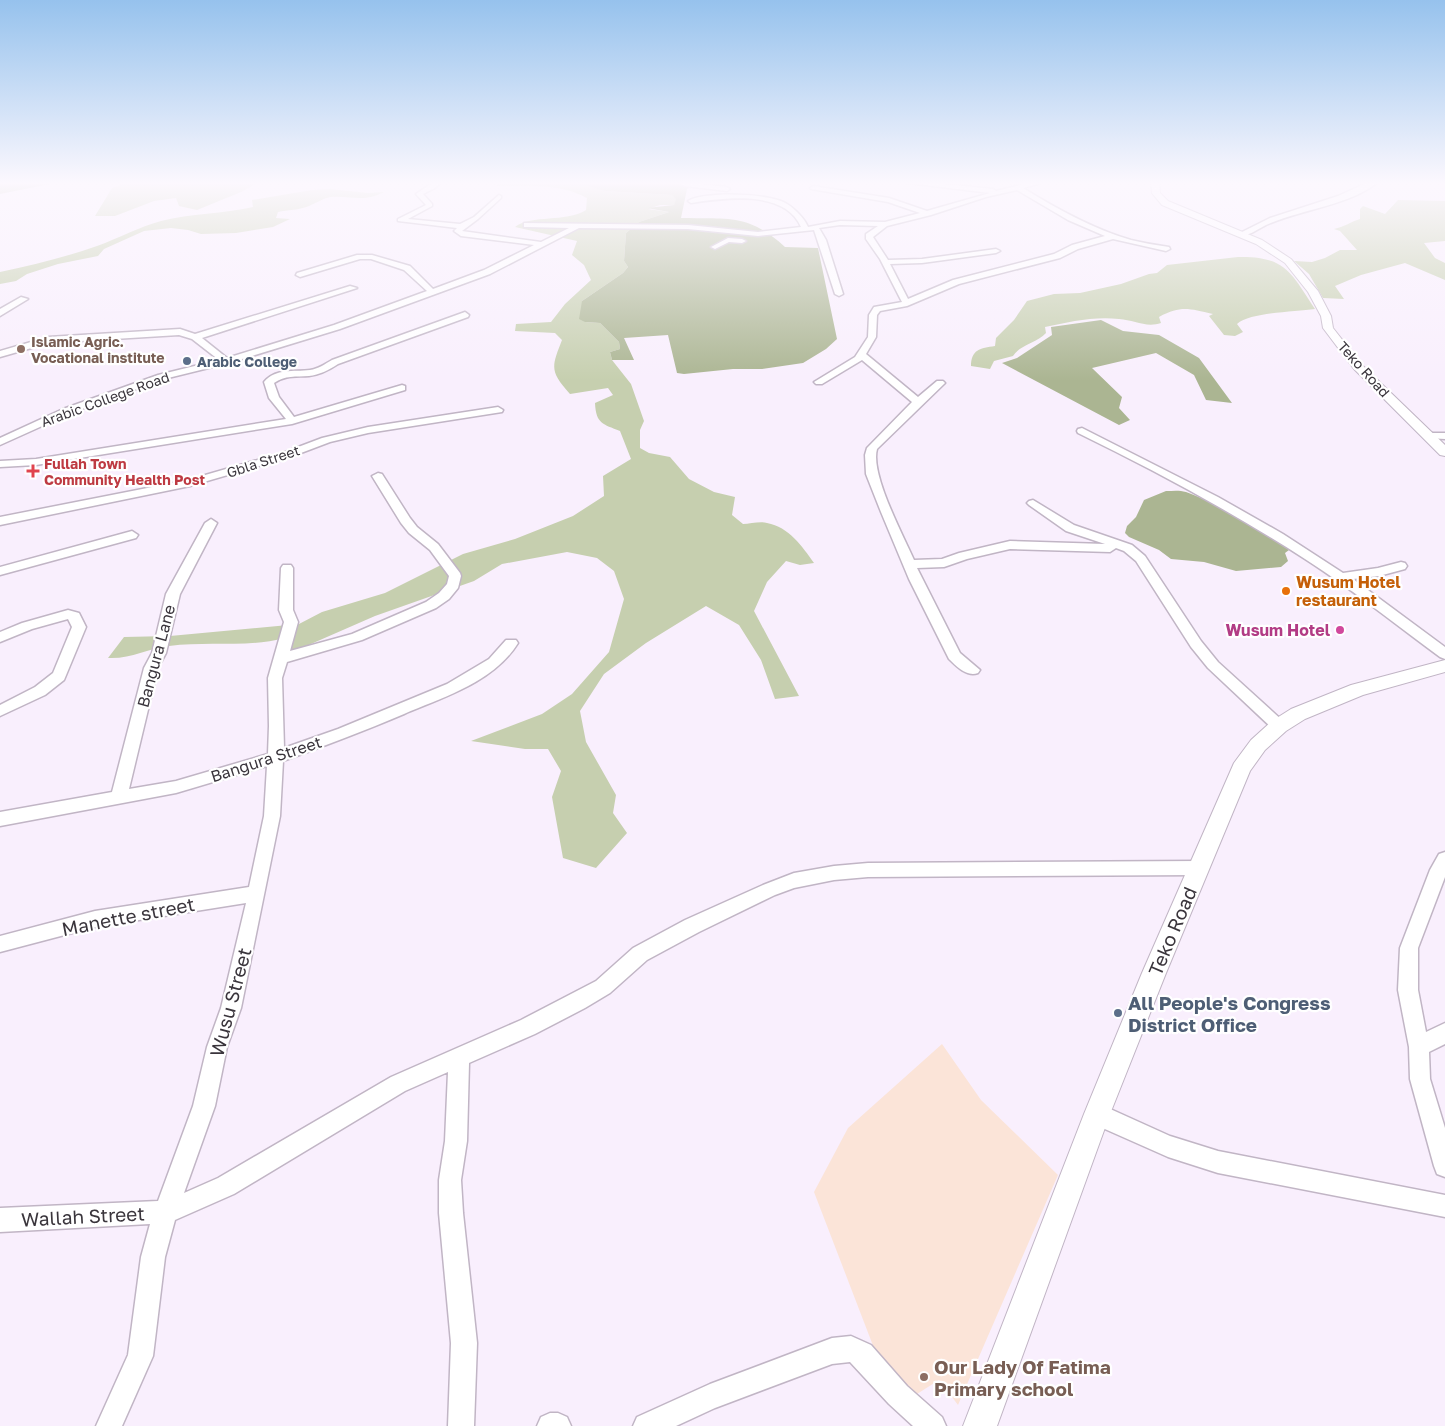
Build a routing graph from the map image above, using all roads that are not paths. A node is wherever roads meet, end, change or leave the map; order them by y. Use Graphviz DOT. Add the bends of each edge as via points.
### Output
graph roads {
  1 [pos="535,248"];
  2 [pos="824,248"];
  3 [pos="874,248"];
  4 [pos="1074,248"];
  5 [pos="1162,248"];
  6 [pos="1166,248"];
  7 [pos="1267,248"];
  8 [pos="996,250"];
  9 [pos="885,262"];
  10 [pos="300,275"];
  11 [pos="353,288"];
  12 [pos="431,291"];
  13 [pos="839,294"];
  14 [pos="24,299"];
  15 [pos="907,303"];
  16 [pos="0,313"];
  17 [pos="465,315"];
  18 [pos="195,337"];
  19 [pos="0,354"];
  20 [pos="861,355"];
  21 [pos="226,361"];
  22 [pos="819,382"];
  23 [pos="940,383"];
  24 [pos="402,388"];
  25 [pos="918,402"];
  26 [pos="498,410"];
  27 [pos="292,420"];
  28 [pos="1082,431"];
  29 [pos="1431,436"];
  30 [pos="1445,436"];
  31 [pos="0,442"];
  32 [pos="1445,452"];
  33 [pos="0,464"];
  34 [pos="378,476"];
  35 [pos="1033,503"];
  36 [pos="0,521"];
  37 [pos="211,523"];
  38 [pos="132,535"];
  39 [pos="1128,548"];
  40 [pos="910,563"];
  41 [pos="1401,566"];
  42 [pos="287,568"];
  43 [pos="0,571"];
  44 [pos="1340,577"];
  45 [pos="0,637"];
  46 [pos="510,643"];
  47 [pos="1445,654"];
  48 [pos="280,659"];
  49 [pos="1445,666"];
  50 [pos="973,670"];
  51 [pos="0,712"];
  52 [pos="1279,726"];
  53 [pos="276,757"];
  54 [pos="119,797"];
  55 [pos="0,819"];
  56 [pos="1445,859"];
  57 [pos="1198,868"];
  58 [pos="257,893"];
  59 [pos="0,944"];
  60 [pos="1445,1033"];
  61 [pos="1419,1047"];
  62 [pos="459,1056"];
  63 [pos="1097,1114"];
  64 [pos="1445,1166"];
  65 [pos="1445,1206"];
  66 [pos="165,1212"];
  67 [pos="0,1220"];
  68 [pos="109,1426"];
  69 [pos="461,1426"];
  70 [pos="550,1426"];
  71 [pos="558,1426"];
  72 [pos="646,1426"];
  73 [pos="933,1426"];
  74 [pos="980,1426"];
  1 -- 12 [label="street, Arabic College Road" via="487,272"];
  2 -- 13 [label="street"];
  3 -- 9 [label="street"];
  4 -- 15 [label="street" via="1057,256 956,282"];
  5 -- 6 [label="street"];
  7 -- 29 [label="street, Teko Road" via="1288,261 1304,278 1319,302 1328,328 1353,361"];
  8 -- 9 [label="street" via="938,260"];
  9 -- 15 [label="street"];
  10 -- 12 [label="street" via="372,257 407,268"];
  11 -- 18 [label="street"];
  12 -- 21 [label="street, Arabic College Road" via="337,327"];
  14 -- 16 [label="street"];
  15 -- 20 [label="street" via="874,312 872,337"];
  17 -- 27 [label="street" via="318,371 276,376 269,382 269,390"];
  18 -- 19 [label="street" via="188,333 168,332 48,340"];
  18 -- 21 [label="street"];
  20 -- 22 [label="street" via="851,365"];
  20 -- 25 [label="street"];
  21 -- 31 [label="street, Arabic College Road" via="133,387 67,411"];
  23 -- 25 [label="street"];
  24 -- 27 [label="street"];
  25 -- 40 [label="street" via="872,448 870,455 872,474 886,512"];
  26 -- 36 [label="street, Gbla Street" via="368,430 190,483"];
  27 -- 33 [label="street" via="36,462"];
  28 -- 44 [label="street" via="1216,500"];
  29 -- 30 [label="street"];
  29 -- 32 [label="street, Teko Road"];
  34 -- 48 [label="street" via="405,520 450,567 455,576 454,585 431,605 365,634"];
  35 -- 39 [label="street" via="1070,528"];
  37 -- 54 [label="street, Bangura Lane" via="173,594"];
  38 -- 43 [label="street"];
  39 -- 40 [label="street" via="1010,545 944,563"];
  39 -- 52 [label="street" via="1150,570 1213,665"];
  40 -- 50 [label="street" via="954,656"];
  41 -- 44 [label="street"];
  42 -- 48 [label="street, Wusu Street" via="286,610 291,622"];
  44 -- 47 [label="street"];
  45 -- 51 [label="street" via="68,614 74,616 79,627 59,676 40,691"];
  46 -- 53 [label="street, Bangura Street" via="486,667 452,688"];
  48 -- 53 [label="street, Wusu Street" via="274,697"];
  49 -- 52 [label="street, Teko Road" via="1358,690 1298,714"];
  52 -- 57 [label="street, Teko Road" via="1258,745 1241,768"];
  53 -- 54 [label="street, Bangura Street" via="176,786"];
  53 -- 58 [label="street, Wusu Street" via="272,816"];
  54 -- 55 [label="street, Bangura Street"];
  56 -- 61 [label="street" via="1409,948 1408,990"];
  57 -- 62 [label="street" via="868,870 794,881 668,939 640,954 603,987 528,1027"];
  57 -- 63 [label="street, Teko Road"];
  58 -- 59 [label="street, Manette street" via="95,919"];
  58 -- 66 [label="street, Wusu Street" via="231,1008 217,1047 204,1106"];
  60 -- 61 [label="street"];
  61 -- 64 [label="street" via="1420,1079"];
  62 -- 66 [label="street" via="398,1084 226,1186"];
  62 -- 69 [label="street" via="456,1141 450,1180 464,1343"];
  63 -- 65 [label="street" via="1168,1146 1218,1162"];
  63 -- 74 [label="street, Teko Road"];
  66 -- 67 [label="street, Wallah Street"];
  66 -- 68 [label="street, Wusu Street" via="153,1257 140,1356"];
  70 -- 71 [label="street"];
  72 -- 73 [label="street" via="710,1397 824,1354 851,1349 862,1354 898,1396"];
}
